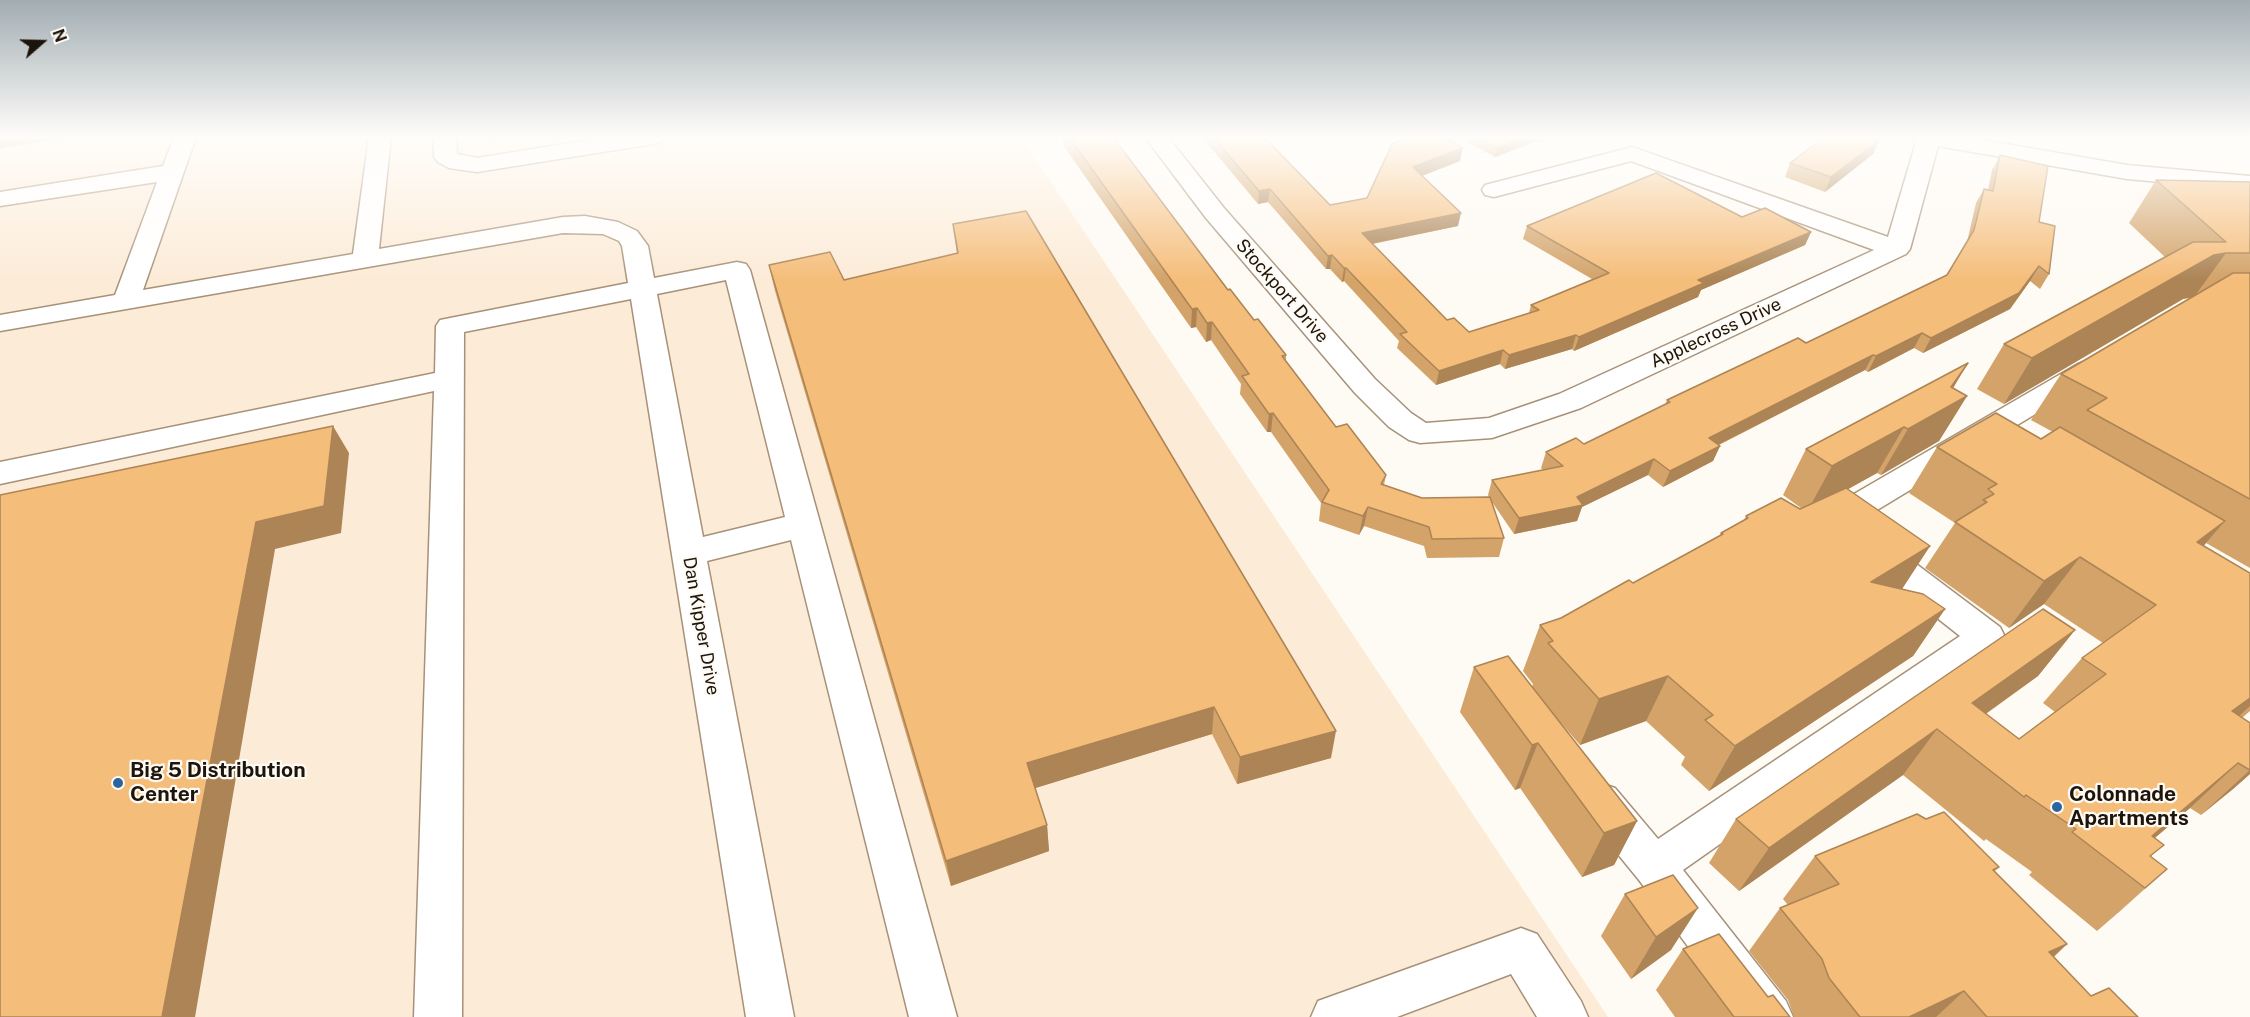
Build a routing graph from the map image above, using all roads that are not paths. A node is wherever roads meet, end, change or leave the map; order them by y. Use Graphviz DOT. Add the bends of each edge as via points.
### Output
graph roads {
  1 [pos="93,184"];
  2 [pos="168,184"];
  3 [pos="374,184"];
  4 [pos="1193,184"];
  5 [pos="1515,184"];
  6 [pos="1717,184"];
  7 [pos="1915,184"];
  8 [pos="1494,190"];
  9 [pos="0,199"];
  10 [pos="1898,249"];
  11 [pos="365,260"];
  12 [pos="642,289"];
  13 [pos="126,301"];
  14 [pos="0,322"];
  15 [pos="2114,354"];
  16 [pos="449,379"];
  17 [pos="1420,433"];
  18 [pos="0,473"];
  19 [pos="803,525"];
  20 [pos="688,553"];
  21 [pos="1577,774"];
  22 [pos="1654,866"];
  23 [pos="438,1017"];
  24 [pos="770,1017"];
  25 [pos="933,1017"];
  26 [pos="1335,1017"];
  27 [pos="1564,1017"];
  28 [pos="1769,1017"];
  1 -- 9 [label="street"];
  2 -- 13 [label="street"];
  3 -- 11 [label="street"];
  4 -- 17 [label="street, Stockport Drive" via="1365,386 1400,420"];
  5 -- 8 [label="street"];
  6 -- 10 [label="street"];
  7 -- 10 [label="street"];
  10 -- 17 [label="street, Applecross Drive" via="1570,401 1492,428"];
  11 -- 12 [label="street, Dan Kipper Drive" via="585,224 609,227 628,236 635,246"];
  11 -- 13 [label="street"];
  12 -- 16 [label="street" via="450,326"];
  12 -- 19 [label="street" via="737,270"];
  12 -- 20 [label="street, Dan Kipper Drive"];
  13 -- 14 [label="street"];
  15 -- 22 [label="street" via="2000,440 1835,520 1987,637"];
  16 -- 18 [label="street"];
  16 -- 23 [label="street"];
  19 -- 20 [label="street"];
  19 -- 25 [label="street"];
  20 -- 24 [label="street, Dan Kipper Drive"];
  21 -- 22 [label="street"];
  22 -- 28 [label="street"];
  26 -- 27 [label="street" via="1521,948"];
}
